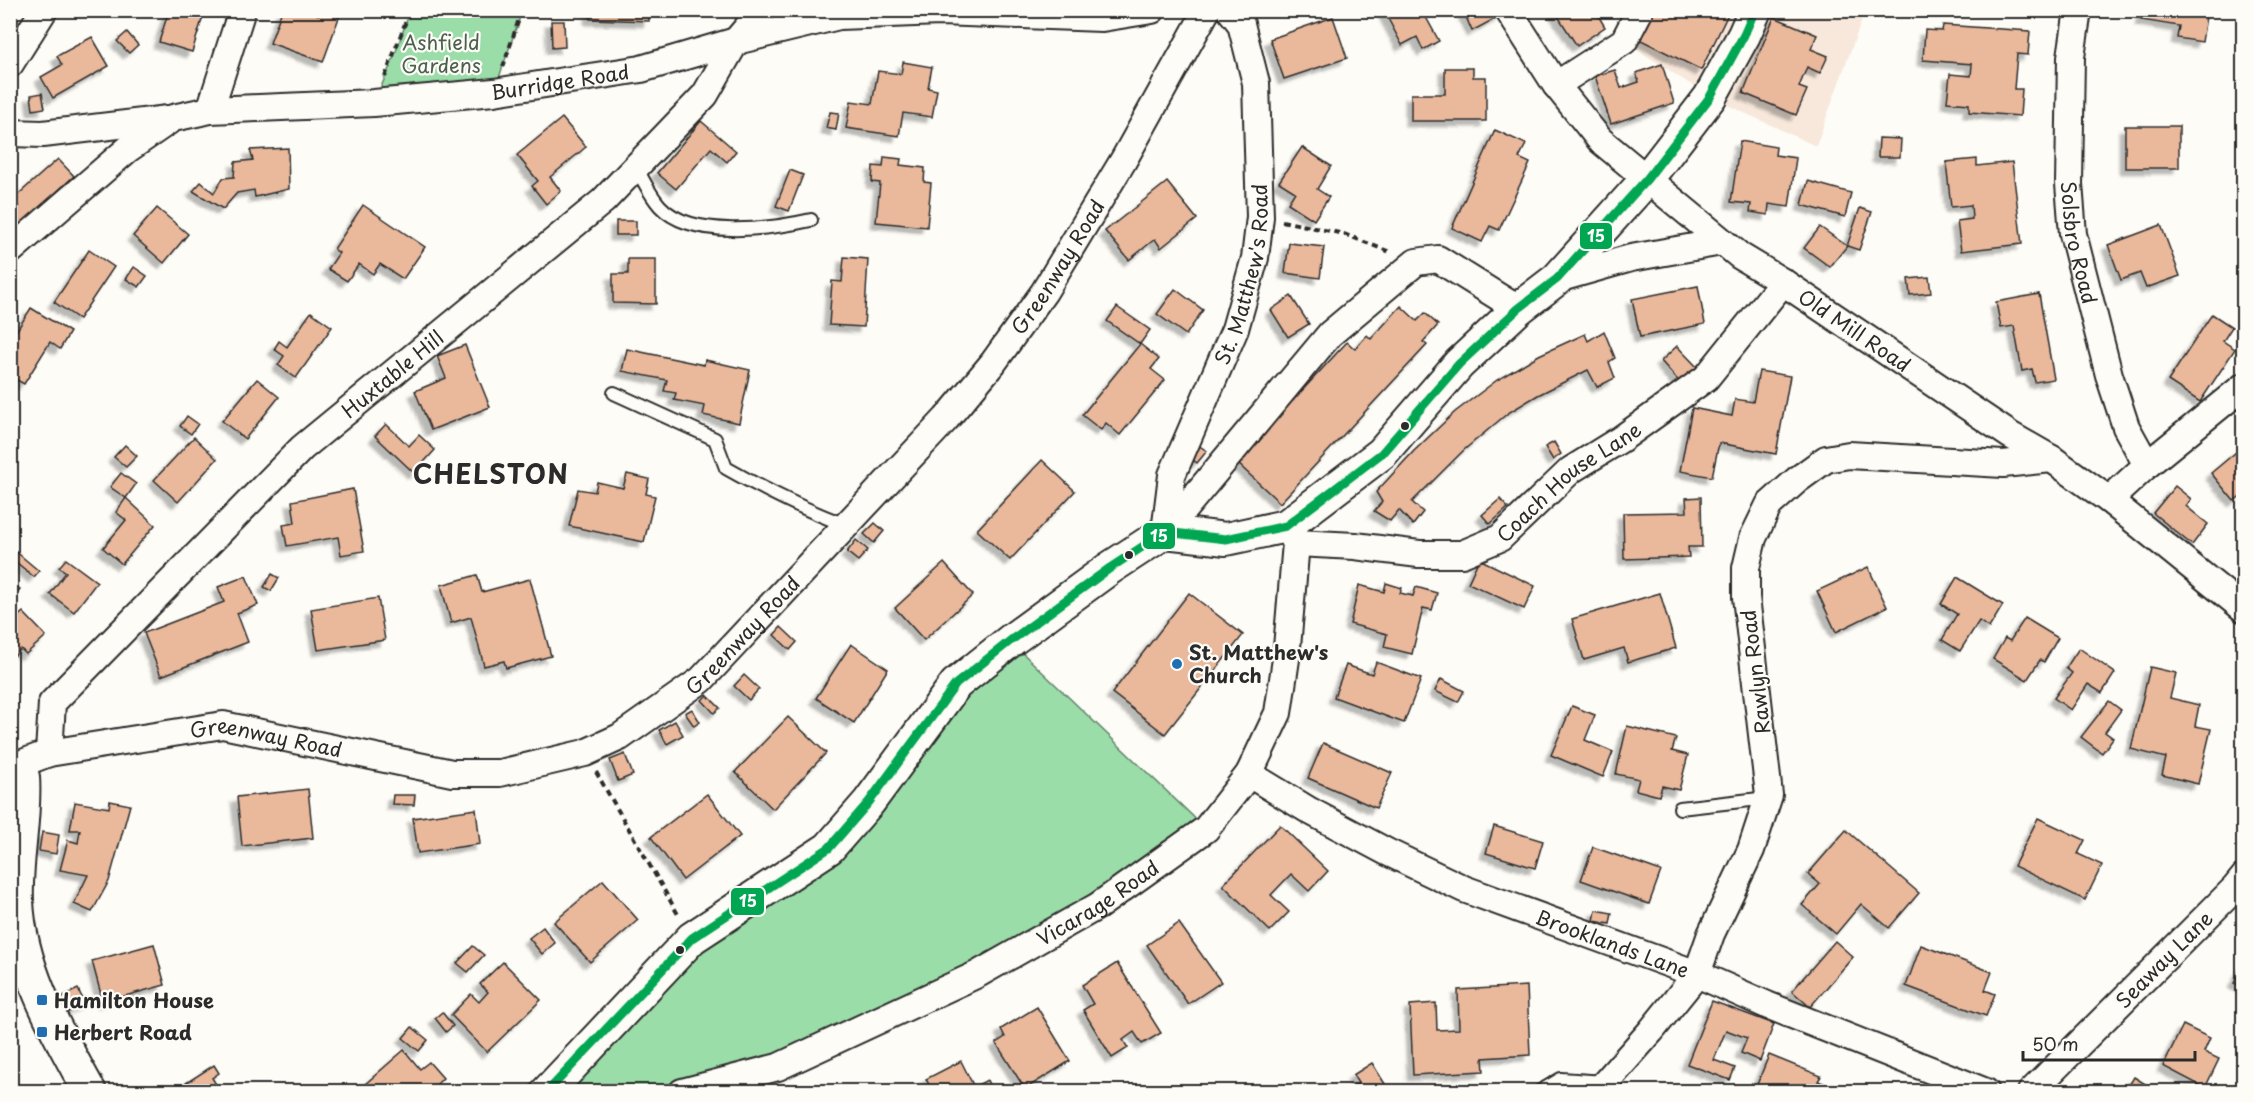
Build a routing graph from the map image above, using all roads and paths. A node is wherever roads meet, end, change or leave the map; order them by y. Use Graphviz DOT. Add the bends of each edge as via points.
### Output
graph roads {
  1 [pos="44,10"];
  2 [pos="242,10"];
  3 [pos="410,10"];
  4 [pos="522,10"];
  5 [pos="762,10"];
  6 [pos="1152,10"];
  7 [pos="1207,10"];
  8 [pos="1230,10"];
  9 [pos="1508,10"];
  10 [pos="1640,10"];
  11 [pos="1755,10"];
  12 [pos="2078,10"];
  13 [pos="736,41"];
  14 [pos="510,46"];
  15 [pos="394,57"];
  16 [pos="10,64"];
  17 [pos="1556,85"];
  18 [pos="210,110"];
  19 [pos="173,118"];
  20 [pos="10,133"];
  21 [pos="636,167"];
  22 [pos="1647,179"];
  23 [pos="1260,217"];
  24 [pos="811,220"];
  25 [pos="1722,242"];
  26 [pos="10,251"];
  27 [pos="1416,262"];
  28 [pos="1557,279"];
  29 [pos="1783,282"];
  30 [pos="1518,309"];
  31 [pos="614,393"];
  32 [pos="2239,396"];
  33 [pos="2052,459"];
  34 [pos="2147,465"];
  35 [pos="2109,500"];
  36 [pos="846,525"];
  37 [pos="1165,532"];
  38 [pos="1291,535"];
  39 [pos="2244,609"];
  40 [pos="49,753"];
  41 [pos="585,753"];
  42 [pos="11,767"];
  43 [pos="1249,774"];
  44 [pos="1768,798"];
  45 [pos="1680,808"];
  46 [pos="2244,877"];
  47 [pos="692,938"];
  48 [pos="1697,974"];
  49 [pos="1602,1087"];
  50 [pos="90,1092"];
  51 [pos="547,1092"];
  52 [pos="682,1092"];
  53 [pos="1539,1092"];
  54 [pos="1986,1092"];
  55 [pos="2031,1092"];
  1 -- 16 [label="street"];
  2 -- 18 [label="street"];
  3 -- 15 [label="path"];
  4 -- 14 [label="path"];
  5 -- 13 [label="street, Huxtable Hill"];
  6 -- 13 [label="street, Burridge Road" via="1102,18 940,12 838,16"];
  7 -- 36 [label="street, Greenway Road" via="1044,292 946,419"];
  8 -- 23 [label="street, St. Matthew's Road" via="1241,24 1256,83"];
  9 -- 17 [label="street, Old Mill Road"];
  10 -- 17 [label="street" via="1624,41"];
  11 -- 22 [label="street" via="1710,97"];
  12 -- 34 [label="street, Solsbro Road" via="2070,68 2073,234 2109,375 2126,427"];
  13 -- 18 [label="street, Burridge Road" via="641,69 494,92 374,103"];
  13 -- 21 [label="street, Huxtable Hill" via="705,95"];
  17 -- 22 [label="street, Old Mill Road" via="1600,140"];
  18 -- 19 [label="street, Burridge Road"];
  19 -- 20 [label="street" via="43,134"];
  19 -- 26 [label="street, Burridge Road" via="128,149"];
  21 -- 24 [label="lane" via="661,207 697,226 781,227"];
  21 -- 40 [label="street, Huxtable Hill" via="603,201 302,448 52,703"];
  22 -- 25 [label="street, Old Mill Road"];
  22 -- 28 [label="street"];
  23 -- 27 [label="path" via="1344,234"];
  23 -- 37 [label="street, St. Matthew's Road" via="1255,258 1235,329 1172,476"];
  25 -- 28 [label="street" via="1631,258"];
  25 -- 29 [label="street, Old Mill Road"];
  27 -- 30 [label="street" via="1438,260"];
  27 -- 37 [label="street" via="1330,334"];
  28 -- 30 [label="street"];
  29 -- 33 [label="street, Old Mill Road" via="2010,435"];
  29 -- 38 [label="street, Coach House Lane" via="1706,378 1571,470 1500,538 1462,554 1419,554"];
  30 -- 38 [label="street" via="1459,364 1382,453"];
  31 -- 36 [label="lane" via="715,439 726,468 774,495"];
  32 -- 34 [label="street"];
  33 -- 35 [label="street, Old Mill Road"];
  33 -- 44 [label="street, Rawlyn Road" via="2003,464 1849,455 1826,459 1769,505 1753,538 1746,568"];
  34 -- 35 [label="street"];
  35 -- 39 [label="street, Old Mill Road"];
  36 -- 41 [label="street, Greenway Road" via="700,680 620,736"];
  37 -- 38 [label="street" via="1226,539"];
  37 -- 47 [label="street" via="1110,568 956,684 869,802 829,848"];
  38 -- 43 [label="street, Vicarage Road" via="1286,659 1278,713"];
  40 -- 41 [label="street, Greenway Road" via="223,725 452,773 500,773"];
  40 -- 42 [label="street, Greenway Road"];
  41 -- 47 [label="path"];
  42 -- 50 [label="street" via="23,777 17,901 25,954 42,1000"];
  43 -- 48 [label="street, Brooklands Lane" via="1310,811 1464,889"];
  43 -- 52 [label="street, Vicarage Road" via="1206,829 1098,906 978,974 778,1067"];
  44 -- 45 [label="lane"];
  44 -- 48 [label="street, Rawlyn Road" via="1751,850 1711,934"];
  46 -- 55 [label="street, Seaway Lane"];
  47 -- 51 [label="street"];
  48 -- 49 [label="street, Rawlyn Road"];
  48 -- 54 [label="street, Brooklands Lane"];
  49 -- 53 [label="lane" via="1561,1079"];
}
